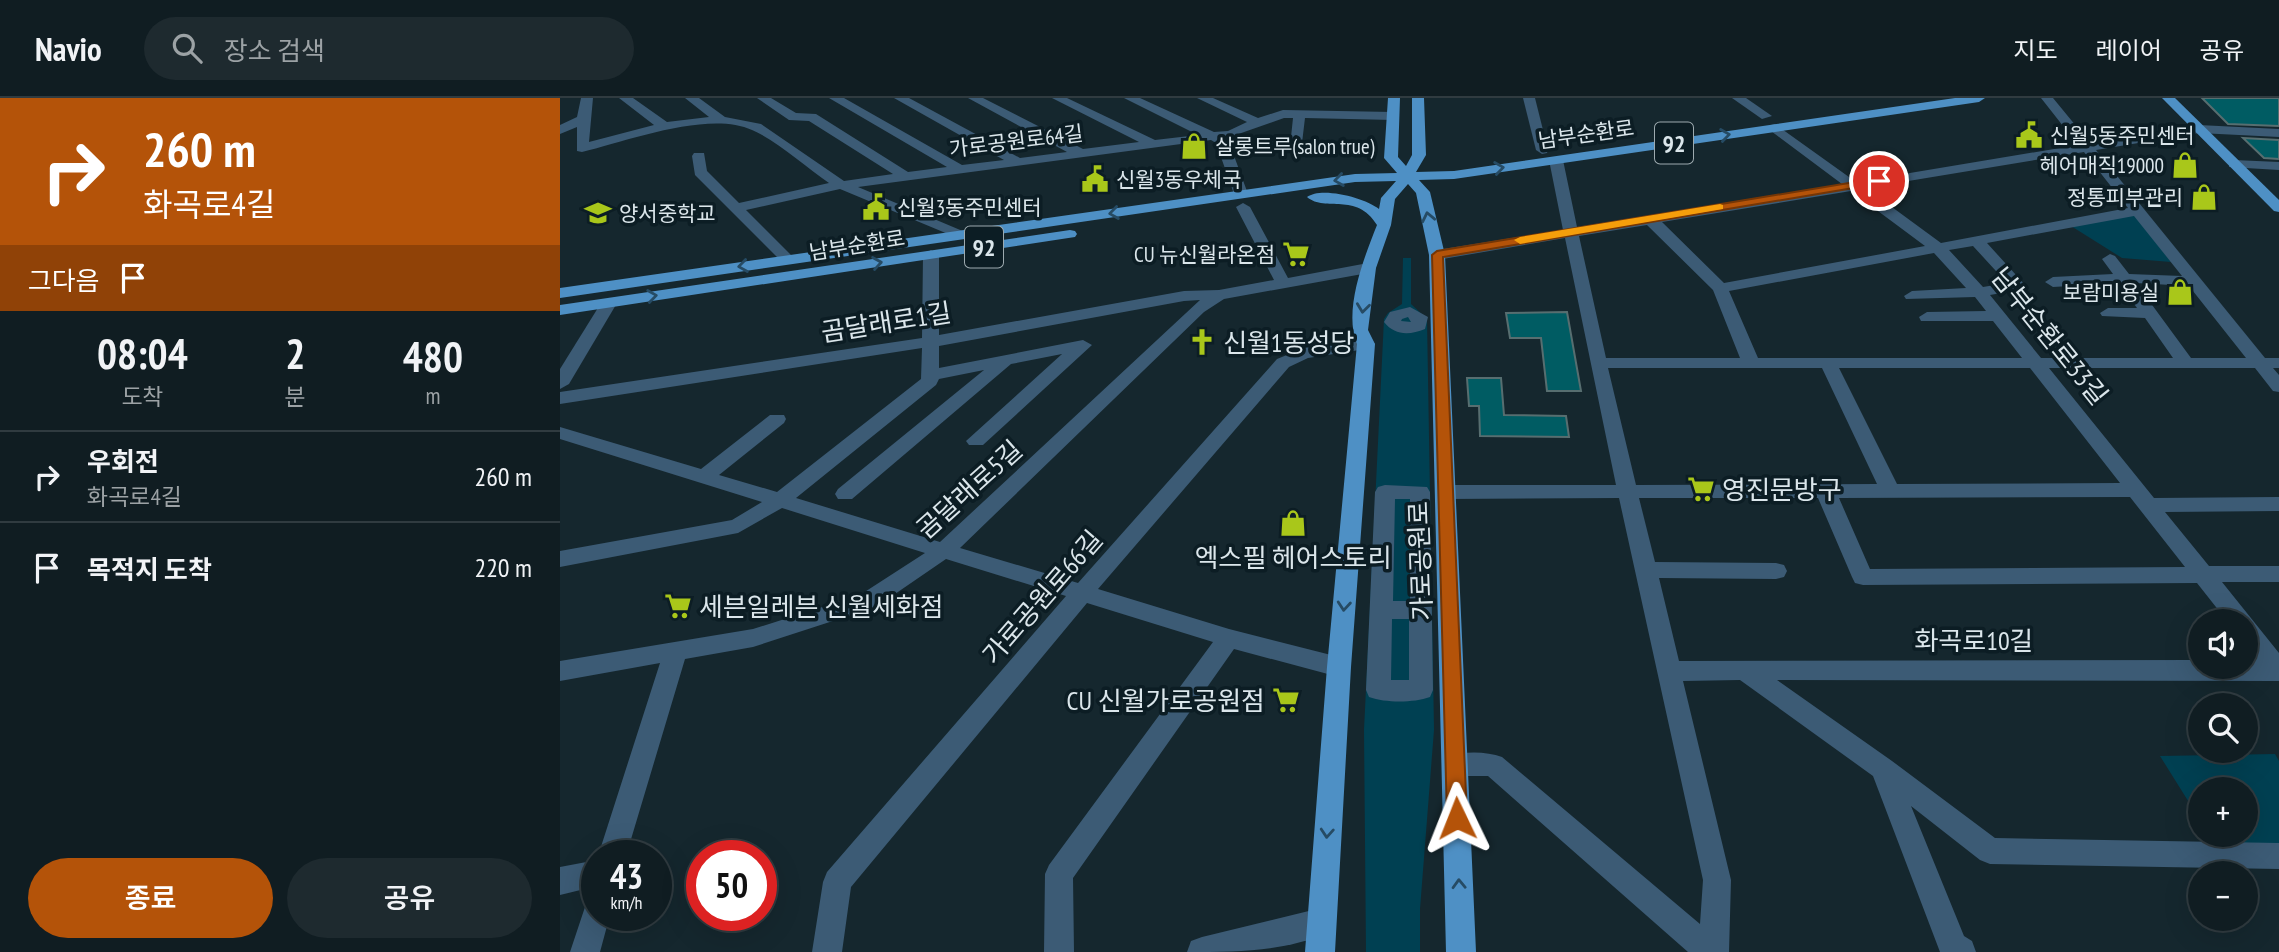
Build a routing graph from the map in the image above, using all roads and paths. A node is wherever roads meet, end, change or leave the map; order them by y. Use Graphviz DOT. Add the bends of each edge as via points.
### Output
graph roads {
  1 [pos="587,98"];
  2 [pos="625,98"];
  3 [pos="691,98"];
  4 [pos="763,98"];
  5 [pos="900,98"];
  6 [pos="999,98"];
  7 [pos="1058,98"];
  8 [pos="1130,98"];
  9 [pos="1203,98"];
  10 [pos="1287,98"];
  11 [pos="1394,98"];
  12 [pos="1418,98"];
  13 [pos="1529,98"];
  14 [pos="1738,98"];
  15 [pos="1890,98"];
  16 [pos="1979,98"];
  17 [pos="2047,98"];
  18 [pos="2158,98"];
  19 [pos="979,100"];
  20 [pos="2171,101"];
  21 [pos="836,103"];
  22 [pos="1283,114"];
  23 [pos="1299,115"];
  24 [pos="1393,116"];
  25 [pos="583,119"];
  26 [pos="724,121"];
  27 [pos="775,122"];
  28 [pos="1257,122"];
  29 [pos="1770,122"];
  30 [pos="664,126"];
  31 [pos="2199,129"];
  32 [pos="560,130"];
  33 [pos="2279,133"];
  34 [pos="1214,137"];
  35 [pos="1153,145"];
  36 [pos="2087,148"];
  37 [pos="1225,150"];
  38 [pos="1082,154"];
  39 [pos="1549,155"];
  40 [pos="699,156"];
  41 [pos="1018,162"];
  42 [pos="2234,163"];
  43 [pos="2279,166"];
  44 [pos="961,170"];
  45 [pos="906,177"];
  46 [pos="1407,177"];
  47 [pos="841,185"];
  48 [pos="1853,186"];
  49 [pos="1314,197"];
  50 [pos="1242,201"];
  51 [pos="736,208"];
  52 [pos="2279,208"];
  53 [pos="2137,211"];
  54 [pos="1650,219"];
  55 [pos="1384,225"];
  56 [pos="1571,231"];
  57 [pos="960,235"];
  58 [pos="1977,240"];
  59 [pos="1938,248"];
  60 [pos="930,255"];
  61 [pos="1437,255"];
  62 [pos="2110,259"];
  63 [pos="788,260"];
  64 [pos="1368,268"];
  65 [pos="2123,278"];
  66 [pos="2194,281"];
  67 [pos="2053,282"];
  68 [pos="1284,284"];
  69 [pos="1720,288"];
  70 [pos="1979,292"];
  71 [pos="560,293"];
  72 [pos="1219,295"];
  73 [pos="1912,296"];
  74 [pos="609,303"];
  75 [pos="560,310"];
  76 [pos="2108,313"];
  77 [pos="2149,313"];
  78 [pos="1999,316"];
  79 [pos="1927,317"];
  80 [pos="1392,322"];
  81 [pos="1421,323"];
  82 [pos="930,342"];
  83 [pos="1366,344"];
  84 [pos="1007,359"];
  85 [pos="2036,362"];
  86 [pos="2185,362"];
  87 [pos="2259,362"];
  88 [pos="1598,363"];
  89 [pos="1751,363"];
  90 [pos="1828,363"];
  91 [pos="2279,363"];
  92 [pos="930,375"];
  93 [pos="560,384"];
  94 [pos="2279,387"];
  95 [pos="560,398"];
  96 [pos="777,419"];
  97 [pos="560,433"];
  98 [pos="975,441"];
  99 [pos="705,477"];
  100 [pos="1891,491"];
  101 [pos="1446,492"];
  102 [pos="1629,492"];
  103 [pos="1826,492"];
  104 [pos="845,494"];
  105 [pos="2142,498"];
  106 [pos="780,500"];
  107 [pos="2279,504"];
  108 [pos="946,550"];
  109 [pos="560,559"];
  110 [pos="1647,570"];
  111 [pos="1776,570"];
  112 [pos="2279,574"];
  113 [pos="2204,575"];
  114 [pos="1082,593"];
  115 [pos="2231,609"];
  116 [pos="1381,610"];
  117 [pos="1421,610"];
  118 [pos="1229,638"];
  119 [pos="2258,643"];
  120 [pos="675,653"];
  121 [pos="1339,667"];
  122 [pos="1744,670"];
  123 [pos="2279,670"];
  124 [pos="560,671"];
  125 [pos="1670,671"];
  126 [pos="1455,765"];
  127 [pos="1883,769"];
  128 [pos="617,840"];
  129 [pos="2279,856"];
  130 [pos="581,876"];
  131 [pos="560,881"];
  132 [pos="1321,922"];
  133 [pos="591,931"];
  134 [pos="585,952"];
  135 [pos="827,952"];
  136 [pos="1059,952"];
  137 [pos="1202,952"];
  138 [pos="1320,952"];
  139 [pos="1461,952"];
  140 [pos="1713,952"];
  141 [pos="1961,952"];
  1 -- 25 [label="street"];
  2 -- 30 [label="street"];
  3 -- 26 [label="street"];
  4 -- 27 [label="street"];
  5 -- 41 [label="street"];
  6 -- 19 [label="street"];
  7 -- 35 [label="street"];
  8 -- 34 [label="street"];
  9 -- 28 [label="street"];
  10 -- 22 [label="street"];
  11 -- 24 [label="main road, 가로공원로"];
  12 -- 46 [label="main road" via="1419,155"];
  13 -- 39 [label="street"];
  14 -- 29 [label="street, 남부순환로33길"];
  15 -- 29 [label="main road, 남부순환로 / 92"];
  16 -- 29 [label="main road, 남부순환로 / 92"];
  17 -- 36 [label="street"];
  18 -- 20 [label="main road"];
  19 -- 38 [label="street"];
  20 -- 31 [label="main road"];
  21 -- 27 [label="street"];
  21 -- 44 [label="street"];
  22 -- 23 [label="street, 가로공원로64길"];
  22 -- 28 [label="street, 가로공원로64길"];
  23 -- 24 [label="street, 가로공원로64길"];
  23 -- 37 [label="street" via="1297,140"];
  24 -- 46 [label="main road, 가로공원로" via="1391,158"];
  25 -- 30 [label="street" via="582,148"];
  25 -- 32 [label="street"];
  26 -- 27 [label="street"];
  26 -- 30 [label="street"];
  27 -- 45 [label="street" via="812,117"];
  27 -- 47 [label="street"];
  28 -- 34 [label="street, 가로공원로64길"];
  29 -- 39 [label="main road, 남부순환로 / 92"];
  29 -- 48 [label="street, 남부순환로33길"];
  31 -- 33 [label="street"];
  31 -- 36 [label="street"];
  31 -- 42 [label="main road"];
  34 -- 35 [label="street, 가로공원로64길"];
  34 -- 37 [label="street" via="1222,141"];
  35 -- 38 [label="street, 가로공원로64길"];
  36 -- 48 [label="street"];
  36 -- 53 [label="street"];
  37 -- 50 [label="street"];
  38 -- 41 [label="street, 가로공원로64길"];
  39 -- 46 [label="main road, 남부순환로 / 92" via="1454,175"];
  39 -- 56 [label="street"];
  40 -- 51 [label="street" via="700,172"];
  41 -- 44 [label="street, 가로공원로64길"];
  42 -- 43 [label="street"];
  42 -- 52 [label="main road"];
  44 -- 45 [label="street, 가로공원로64길"];
  45 -- 47 [label="street, 가로공원로64길"];
  46 -- 49 [label="main road, 남부순환로 / 92"];
  46 -- 50 [label="main road, 남부순환로 / 92, one-way" via="1355,178"];
  46 -- 55 [label="main road" via="1388,198"];
  61 -- 46 [label="main road, 가로공원로, one-way" via="1423,192"];
  47 -- 51 [label="street, 가로공원로64길"];
  47 -- 57 [label="street"];
  48 -- 54 [label="street"];
  48 -- 59 [label="street, 남부순환로33길"];
  49 -- 50 [label="main road, 남부순환로 / 92"];
  49 -- 55 [label="main road" via="1369,206 1379,213"];
  50 -- 57 [label="main road, 남부순환로 / 92, one-way"];
  50 -- 60 [label="main road, 남부순환로 / 92"];
  50 -- 68 [label="street"];
  51 -- 63 [label="street"];
  53 -- 58 [label="street"];
  53 -- 66 [label="street"];
  54 -- 56 [label="street"];
  54 -- 69 [label="street"];
  55 -- 64 [label="main road"];
  56 -- 61 [label="street"];
  56 -- 88 [label="street"];
  57 -- 63 [label="main road, 남부순환로 / 92"];
  58 -- 59 [label="street"];
  58 -- 70 [label="street" via="2018,286"];
  59 -- 69 [label="street"];
  59 -- 70 [label="street, 남부순환로33길"];
  74 -- 60 [label="main road, 남부순환로 / 92, one-way"];
  60 -- 82 [label="street"];
  61 -- 101 [label="main road, 가로공원로"];
  62 -- 65 [label="street"];
  63 -- 71 [label="main road, 남부순환로 / 92, one-way"];
  64 -- 68 [label="street, 곰달래로5길"];
  64 -- 83 [label="main road, one-way" via="1360,330"];
  65 -- 66 [label="street"];
  65 -- 67 [label="street"];
  65 -- 77 [label="street"];
  66 -- 87 [label="street"];
  68 -- 72 [label="street, 곰달래로5길"];
  69 -- 89 [label="street"];
  70 -- 73 [label="street"];
  70 -- 78 [label="street, 남부순환로33길"];
  72 -- 82 [label="street, 곰달래로1길" via="1184,296"];
  72 -- 108 [label="street, 곰달래로5길" via="1198,309"];
  74 -- 75 [label="main road, 남부순환로 / 92"];
  74 -- 93 [label="street"];
  76 -- 77 [label="street"];
  77 -- 86 [label="street"];
  78 -- 79 [label="street"];
  78 -- 85 [label="street, 남부순환로33길"];
  80 -- 81 [label="street" via="1391,333 1421,333"];
  82 -- 92 [label="street"];
  82 -- 95 [label="street, 곰달래로1길"];
  83 -- 114 [label="street, 가로공원로66길" via="1304,353 1283,363"];
  83 -- 121 [label="main road, one-way"];
  84 -- 92 [label="street"];
  84 -- 98 [label="street" via="1083,345"];
  84 -- 104 [label="street"];
  85 -- 86 [label="street"];
  85 -- 90 [label="street"];
  85 -- 105 [label="street, 남부순환로33길"];
  86 -- 87 [label="street"];
  87 -- 91 [label="street"];
  87 -- 94 [label="street"];
  88 -- 89 [label="street"];
  88 -- 102 [label="street"];
  89 -- 90 [label="street"];
  90 -- 100 [label="street"];
  92 -- 106 [label="street" via="930,381"];
  96 -- 99 [label="street"];
  97 -- 99 [label="street"];
  99 -- 106 [label="street"];
  100 -- 103 [label="street"];
  100 -- 105 [label="street"];
  101 -- 102 [label="street"];
  101 -- 126 [label="main road, 가로공원로"];
  102 -- 103 [label="street"];
  102 -- 110 [label="street"];
  103 -- 113 [label="street" via="1863,577"];
  105 -- 107 [label="street"];
  105 -- 113 [label="street, 남부순환로33길"];
  106 -- 108 [label="street"];
  106 -- 109 [label="street" via="738,526"];
  108 -- 114 [label="street"];
  108 -- 120 [label="street, 곰달래로5길" via="868,601 753,638"];
  110 -- 111 [label="street"];
  110 -- 125 [label="street"];
  112 -- 113 [label="street"];
  113 -- 115 [label="street, 남부순환로33길"];
  114 -- 118 [label="street"];
  114 -- 135 [label="street, 가로공원로66길" via="837,882"];
  116 -- 117 [label="street"];
  116 -- 117 [label="street" via="1378,690 1421,690"];
  116 -- 117 [label="street" via="1385,492 1420,492"];
  118 -- 121 [label="street"];
  118 -- 136 [label="street" via="1059,874"];
  119 -- 123 [label="street"];
  120 -- 124 [label="street, 곰달래로5길"];
  120 -- 128 [label="street"];
  121 -- 132 [label="main road, one-way"];
  122 -- 123 [label="street, 화곡로10길"];
  122 -- 125 [label="street, 화곡로10길"];
  122 -- 127 [label="street"];
  125 -- 140 [label="street" via="1717,880"];
  139 -- 126 [label="main road, 가로공원로, one-way"];
  126 -- 140 [label="street" via="1493,765"];
  127 -- 129 [label="street" via="1990,851"];
  127 -- 141 [label="street" via="1953,946"];
  130 -- 131 [label="street"];
  132 -- 137 [label="street"];
  132 -- 138 [label="main road"];
  133 -- 134 [label="street"];
}
